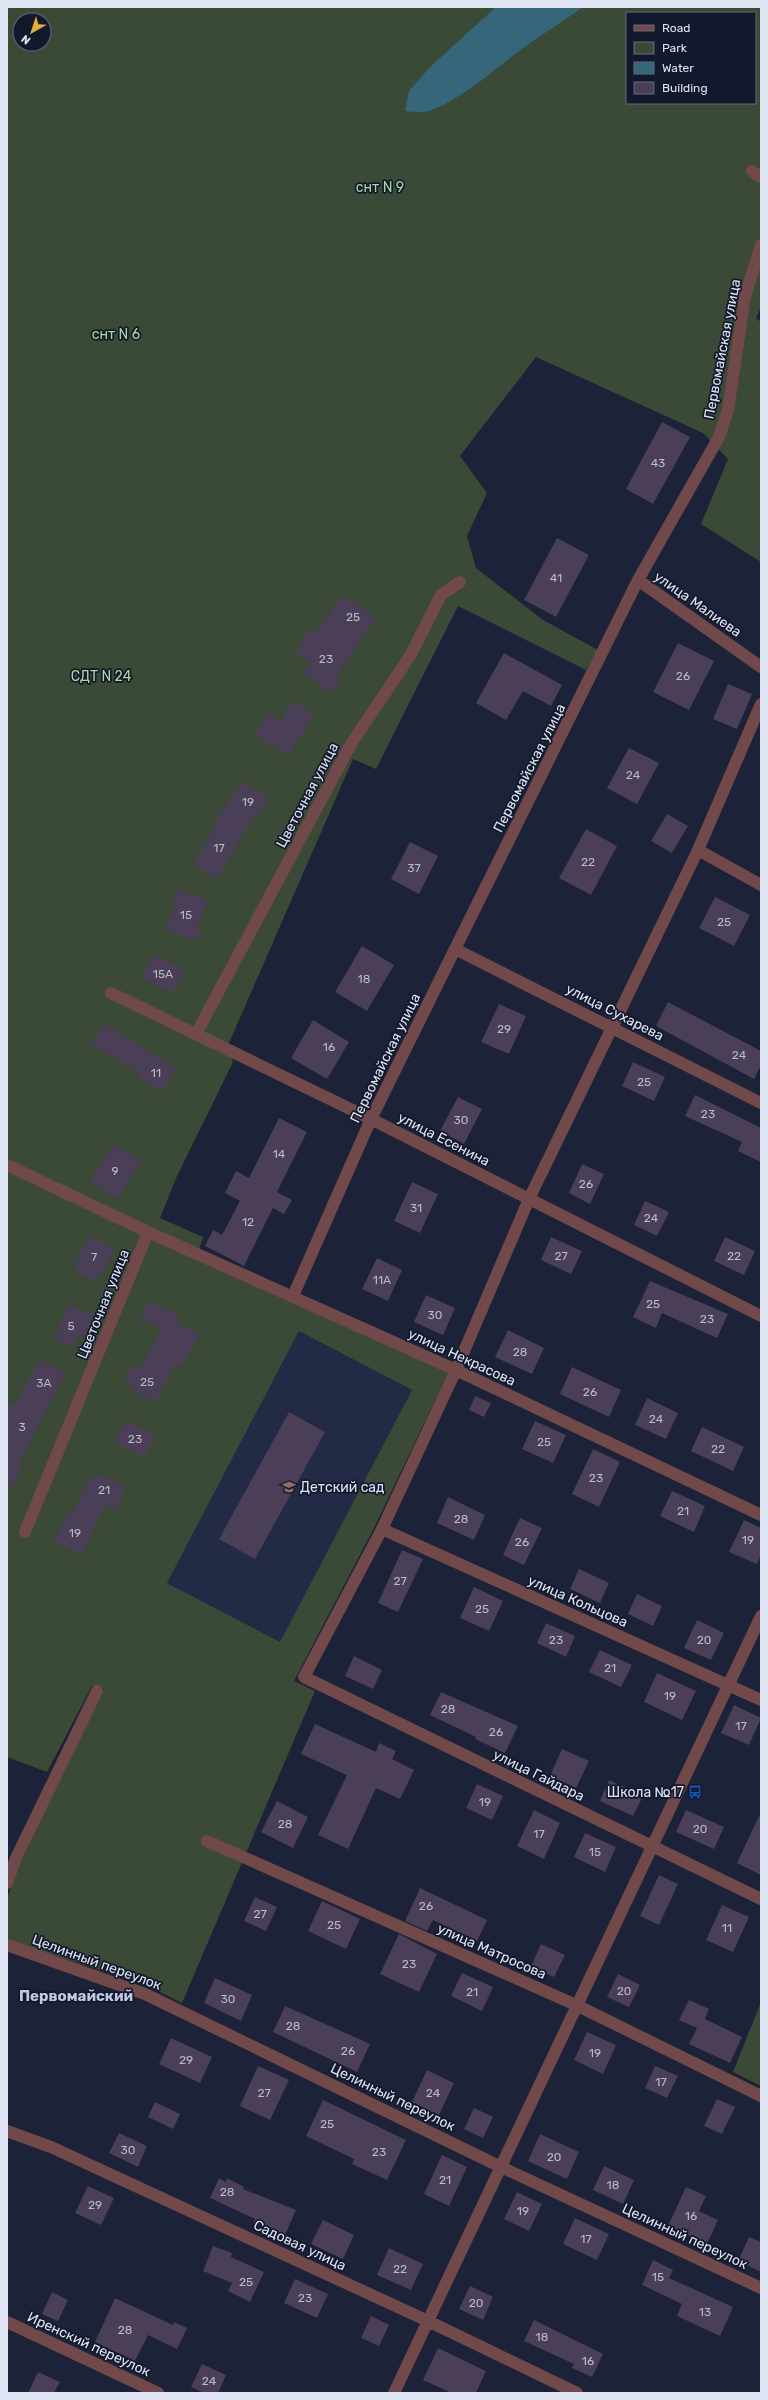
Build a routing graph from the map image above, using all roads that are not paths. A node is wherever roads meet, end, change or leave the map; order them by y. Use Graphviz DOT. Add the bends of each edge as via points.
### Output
graph roads {
  1 [pos="761,245"];
  2 [pos="638,580"];
  3 [pos="460,582"];
  4 [pos="761,667"];
  5 [pos="761,704"];
  6 [pos="698,850"];
  7 [pos="761,885"];
  8 [pos="455,949"];
  9 [pos="111,993"];
  10 [pos="613,1028"];
  11 [pos="196,1034"];
  12 [pos="761,1103"];
  13 [pos="371,1119"];
  14 [pos="7,1165"];
  15 [pos="529,1199"];
  16 [pos="148,1232"];
  17 [pos="293,1296"];
  18 [pos="761,1316"];
  19 [pos="456,1370"];
  20 [pos="761,1514"];
  21 [pos="382,1529"];
  22 [pos="25,1532"];
  23 [pos="761,1616"];
  24 [pos="729,1685"];
  25 [pos="97,1691"];
  26 [pos="761,1700"];
  27 [pos="207,1841"];
  28 [pos="650,1847"];
  29 [pos="7,1882"];
  30 [pos="761,1899"];
  31 [pos="7,1945"];
  32 [pos="576,2005"];
  33 [pos="761,2096"];
  34 [pos="7,2131"];
  35 [pos="501,2167"];
  36 [pos="761,2288"];
  37 [pos="428,2321"];
  38 [pos="7,2322"];
  39 [pos="158,2393"];
  40 [pos="394,2393"];
  41 [pos="577,2393"];
  1 -- 2 [label="street, Первомайская улица" via="745,297 728,410 719,437"];
  2 -- 4 [label="street, улица Малиева"];
  2 -- 8 [label="street, Первомайская улица"];
  3 -- 11 [label="street, Цветочная улица" via="441,595 410,656 351,744"];
  5 -- 6 [label="street"];
  6 -- 7 [label="street"];
  6 -- 10 [label="street"];
  8 -- 10 [label="street, улица Сухарева"];
  8 -- 13 [label="street, Первомайская улица"];
  9 -- 11 [label="street, улица Есенина"];
  10 -- 12 [label="street, улица Сухарева"];
  10 -- 15 [label="street"];
  11 -- 13 [label="street, улица Есенина"];
  13 -- 15 [label="street, улица Есенина"];
  13 -- 17 [label="street, Первомайская улица"];
  14 -- 16 [label="street"];
  15 -- 18 [label="street, улица Есенина"];
  15 -- 19 [label="street"];
  16 -- 17 [label="street, улица Некрасова"];
  16 -- 22 [label="street, Цветочная улица"];
  17 -- 19 [label="street, улица Некрасова"];
  19 -- 20 [label="street, улица Некрасова"];
  19 -- 21 [label="street"];
  21 -- 24 [label="street, улица Кольцова"];
  21 -- 28 [label="street, улица Гайдара" via="304,1677"];
  23 -- 24 [label="street"];
  24 -- 26 [label="street, улица Кольцова"];
  24 -- 28 [label="street"];
  25 -- 29 [label="street" via="16,1858"];
  27 -- 32 [label="street, улица Матросова"];
  28 -- 30 [label="street, улица Гайдара"];
  28 -- 32 [label="street"];
  31 -- 35 [label="street, Целинный переулок" via="145,1994"];
  32 -- 33 [label="street, улица Матросова"];
  32 -- 35 [label="street"];
  34 -- 37 [label="street, Садовая улица" via="51,2147"];
  35 -- 36 [label="street, Целинный переулок"];
  35 -- 37 [label="street"];
  37 -- 40 [label="street"];
  37 -- 41 [label="street, Садовая улица"];
  38 -- 39 [label="street, Иренский переулок"];
}
